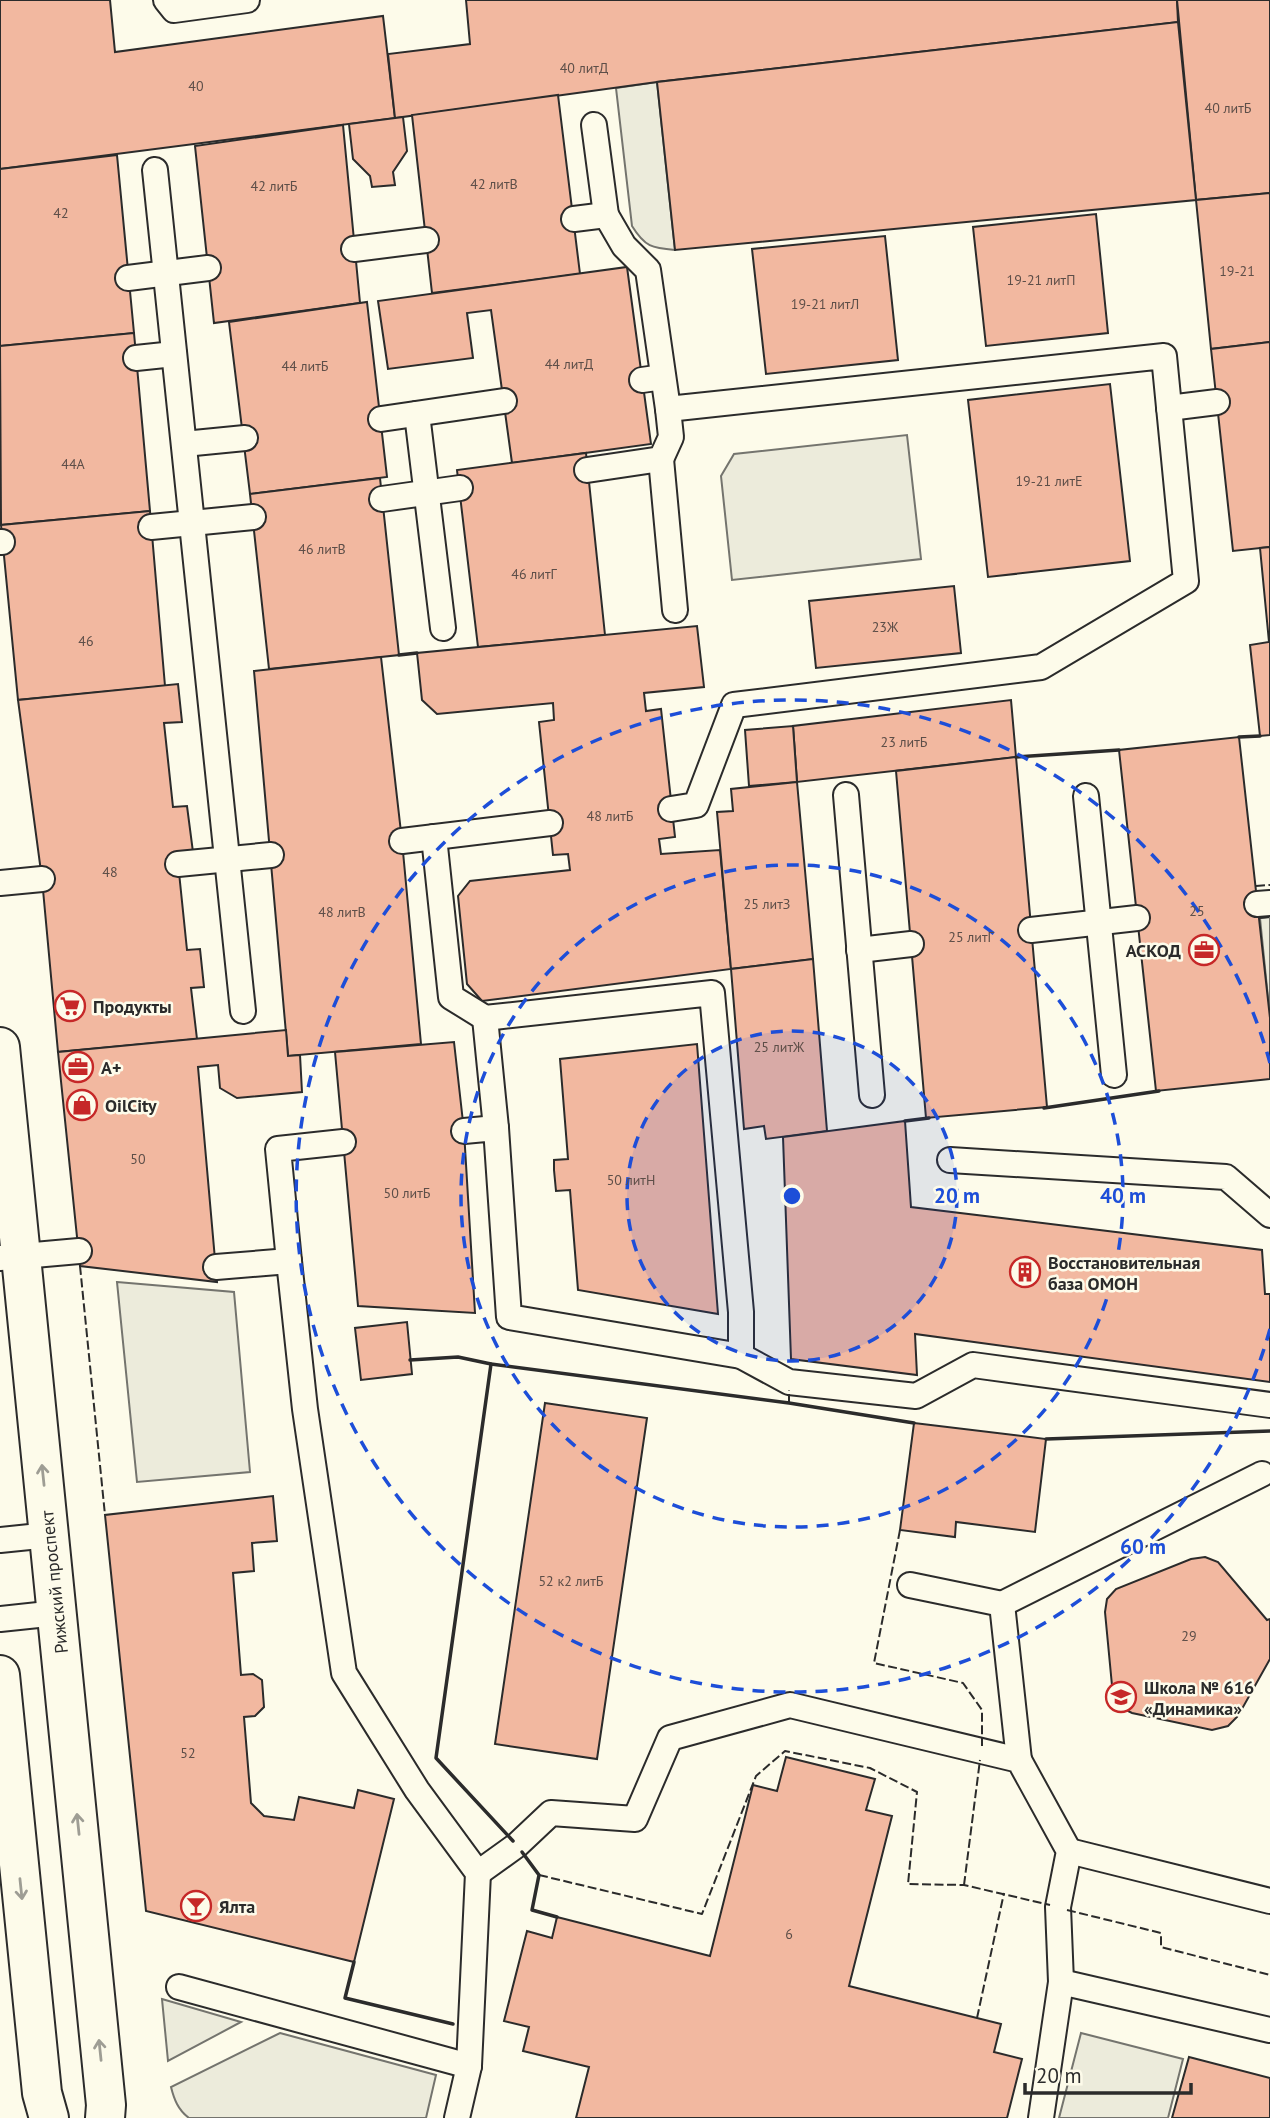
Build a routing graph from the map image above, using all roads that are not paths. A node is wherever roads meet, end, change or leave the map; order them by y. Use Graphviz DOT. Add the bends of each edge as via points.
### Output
graph roads {
  1 [pos="166,0"];
  2 [pos="247,0"];
  3 [pos="594,125"];
  4 [pos="155,170"];
  5 [pos="606,215"];
  6 [pos="574,219"];
  7 [pos="426,240"];
  8 [pos="354,249"];
  9 [pos="208,268"];
  10 [pos="166,274"];
  11 [pos="128,278"];
  12 [pos="174,354"];
  13 [pos="136,358"];
  14 [pos="504,401"];
  15 [pos="1217,402"];
  16 [pos="1169,408"];
  17 [pos="668,410"];
  18 [pos="417,414"];
  19 [pos="381,419"];
  20 [pos="245,438"];
  21 [pos="184,444"];
  22 [pos="661,459"];
  23 [pos="587,470"];
  24 [pos="460,488"];
  25 [pos="428,492"];
  26 [pos="383,499"];
  27 [pos="253,517"];
  28 [pos="192,523"];
  29 [pos="151,527"];
  30 [pos="675,610"];
  31 [pos="443,628"];
  32 [pos="846,795"];
  33 [pos="1086,796"];
  34 [pos="671,809"];
  35 [pos="550,823"];
  36 [pos="434,837"];
  37 [pos="402,841"];
  38 [pos="271,855"];
  39 [pos="227,859"];
  40 [pos="178,864"];
  41 [pos="41,879"];
  42 [pos="0,883"];
  43 [pos="1137,918"];
  44 [pos="1098,923"];
  45 [pos="1031,930"];
  46 [pos="911,944"];
  47 [pos="859,950"];
  48 [pos="243,1011"];
  49 [pos="485,1018"];
  50 [pos="0,1047"];
  51 [pos="1114,1075"];
  52 [pos="872,1095"];
  53 [pos="496,1128"];
  54 [pos="464,1131"];
  55 [pos="343,1142"];
  56 [pos="950,1160"];
  57 [pos="8,1208"];
  58 [pos="1270,1215"];
  59 [pos="79,1251"];
  60 [pos="10,1258"];
  61 [pos="289,1261"];
  62 [pos="216,1267"];
  63 [pos="741,1356"];
  64 [pos="1270,1405"];
  65 [pos="1262,1474"];
  66 [pos="49,1535"];
  67 [pos="0,1539"];
  68 [pos="910,1586"];
  69 [pos="1002,1604"];
  70 [pos="57,1613"];
  71 [pos="0,1619"];
  72 [pos="0,1675"];
  73 [pos="1019,1760"];
  74 [pos="1069,1851"];
  75 [pos="478,1873"];
  76 [pos="1270,1900"];
  77 [pos="1061,1982"];
  78 [pos="179,1987"];
  79 [pos="1270,2030"];
  80 [pos="469,2066"];
  81 [pos="48,2118"];
  82 [pos="105,2118"];
  83 [pos="457,2118"];
  84 [pos="1041,2118"];
  1 -- 2 [label="lane" via="174,10"];
  3 -- 5 [label="lane"];
  4 -- 10 [label="lane"];
  5 -- 6 [label="lane"];
  5 -- 17 [label="lane" via="624,246 648,270 653,379"];
  7 -- 8 [label="lane"];
  9 -- 10 [label="lane"];
  10 -- 11 [label="lane"];
  10 -- 12 [label="lane"];
  12 -- 13 [label="lane"];
  12 -- 21 [label="lane"];
  14 -- 18 [label="lane"];
  15 -- 16 [label="lane"];
  16 -- 17 [label="lane" via="1164,356"];
  16 -- 34 [label="lane" via="1186,581 1041,667 734,705 696,806"];
  17 -- 22 [label="lane" via="671,437"];
  18 -- 19 [label="lane"];
  18 -- 25 [label="lane"];
  20 -- 21 [label="lane"];
  21 -- 28 [label="lane"];
  22 -- 23 [label="lane"];
  22 -- 30 [label="lane"];
  24 -- 25 [label="lane"];
  25 -- 26 [label="lane"];
  25 -- 31 [label="lane"];
  27 -- 28 [label="lane"];
  28 -- 29 [label="lane"];
  28 -- 39 [label="lane"];
  32 -- 47 [label="lane"];
  33 -- 44 [label="lane"];
  35 -- 36 [label="lane"];
  36 -- 37 [label="lane"];
  36 -- 49 [label="lane" via="451,997"];
  38 -- 39 [label="lane"];
  39 -- 40 [label="lane"];
  39 -- 48 [label="lane"];
  41 -- 42 [label="lane"];
  43 -- 44 [label="lane"];
  44 -- 45 [label="lane"];
  44 -- 51 [label="lane"];
  46 -- 47 [label="lane"];
  47 -- 52 [label="lane"];
  49 -- 53 [label="lane"];
  49 -- 63 [label="lane" via="712,993 741,1312"];
  50 -- 57 [label="main road, Рижский проспект"];
  53 -- 54 [label="lane"];
  53 -- 63 [label="lane" via="509,1317"];
  55 -- 61 [label="lane" via="278,1149"];
  56 -- 58 [label="lane" via="1226,1177"];
  57 -- 60 [label="main road, Рижский проспект"];
  59 -- 60 [label="lane"];
  66 -- 60 [label="main road, Рижский проспект, one-way"];
  61 -- 62 [label="lane"];
  61 -- 75 [label="lane" via="304,1409 344,1673 417,1790"];
  63 -- 64 [label="lane" via="789,1382 916,1396 973,1365"];
  65 -- 69 [label="lane"];
  66 -- 67 [label="lane"];
  66 -- 70 [label="main road, Рижский проспект"];
  68 -- 69 [label="lane"];
  69 -- 73 [label="lane"];
  70 -- 71 [label="lane"];
  82 -- 70 [label="main road, Рижский проспект, one-way"];
  72 -- 81 [label="main road, one-way" via="41,2093"];
  73 -- 74 [label="lane"];
  73 -- 75 [label="lane" via="790,1705 670,1738 635,1819 551,1813"];
  74 -- 76 [label="lane"];
  74 -- 77 [label="lane" via="1058,1907"];
  75 -- 80 [label="lane"];
  77 -- 79 [label="lane"];
  77 -- 84 [label="lane"];
  78 -- 80 [label="lane"];
  80 -- 83 [label="lane"];
}
